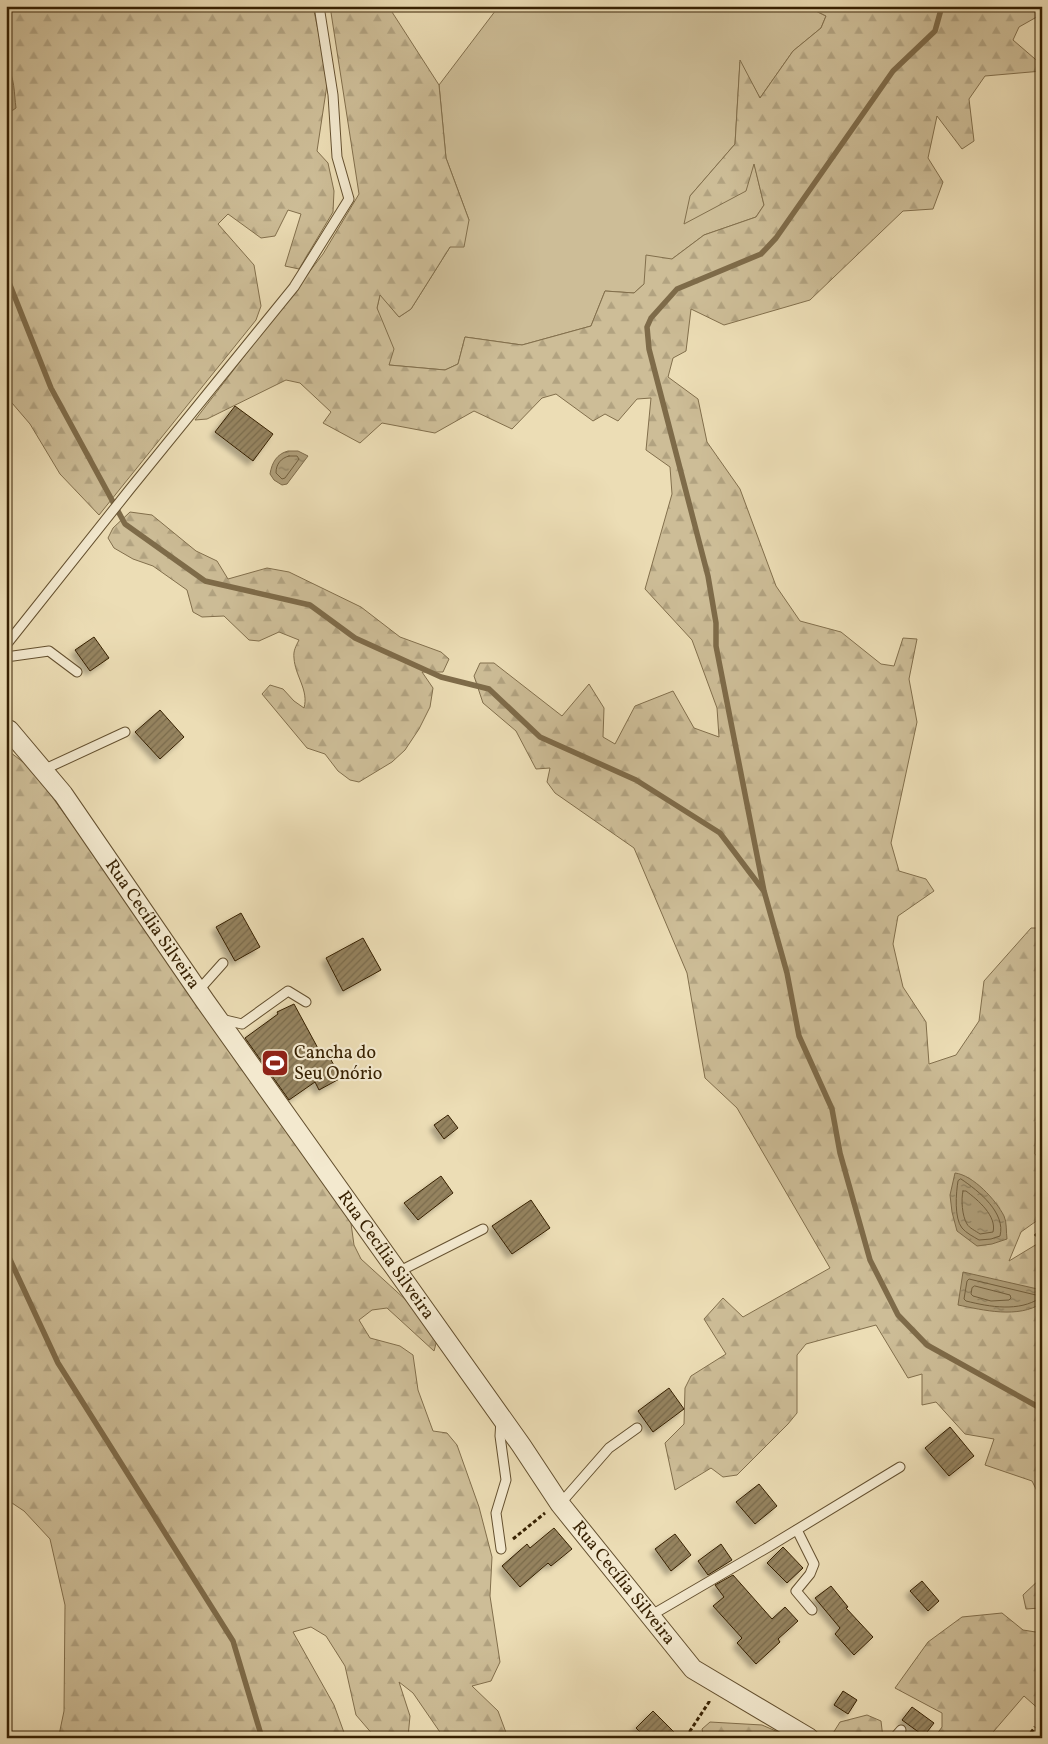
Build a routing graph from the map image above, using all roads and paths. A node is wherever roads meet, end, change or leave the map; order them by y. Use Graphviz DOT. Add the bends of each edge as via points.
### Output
graph roads {
  1 [pos="319,6"];
  2 [pos="6,645"];
  3 [pos="6,657"];
  4 [pos="77,672"];
  5 [pos="6,729"];
  6 [pos="125,732"];
  7 [pos="43,770"];
  8 [pos="223,964"];
  9 [pos="198,990"];
  10 [pos="306,1002"];
  11 [pos="217,1018"];
  12 [pos="483,1229"];
  13 [pos="1042,1229"];
  14 [pos="1034,1236"];
  15 [pos="398,1272"];
  16 [pos="501,1417"];
  17 [pos="637,1428"];
  18 [pos="900,1467"];
  19 [pos="560,1504"];
  20 [pos="797,1530"];
  21 [pos="501,1549"];
  22 [pos="812,1610"];
  23 [pos="650,1616"];
  24 [pos="707,1696"];
  25 [pos="1035,1726"];
  26 [pos="692,1738"];
  27 [pos="809,1738"];
  28 [pos="1027,1738"];
  1 -- 2 [label="lane" via="334,95 337,157 349,199 294,287"];
  3 -- 4 [label="lane" via="49,651"];
  5 -- 7 [label="street, Rua Cecília Silveira"];
  6 -- 7 [label="lane"];
  7 -- 9 [label="street, Rua Cecília Silveira" via="63,794"];
  8 -- 9 [label="lane"];
  9 -- 11 [label="street, Rua Cecília Silveira"];
  10 -- 11 [label="lane" via="288,990 242,1024"];
  11 -- 15 [label="street, Rua Cecília Silveira"];
  12 -- 15 [label="lane"];
  13 -- 14 [label="path"];
  15 -- 16 [label="street, Rua Cecília Silveira"];
  16 -- 19 [label="street, Rua Cecília Silveira"];
  16 -- 21 [label="lane" via="500,1436 506,1480 496,1513"];
  17 -- 19 [label="lane" via="609,1448"];
  18 -- 20 [label="lane"];
  19 -- 21 [label="path"];
  19 -- 23 [label="street, Rua Cecília Silveira"];
  20 -- 22 [label="lane" via="814,1564 796,1591"];
  20 -- 23 [label="lane"];
  23 -- 27 [label="street, Rua Cecília Silveira" via="693,1669"];
  24 -- 26 [label="path" via="709,1702 690,1731"];
  25 -- 28 [label="path"];
}
